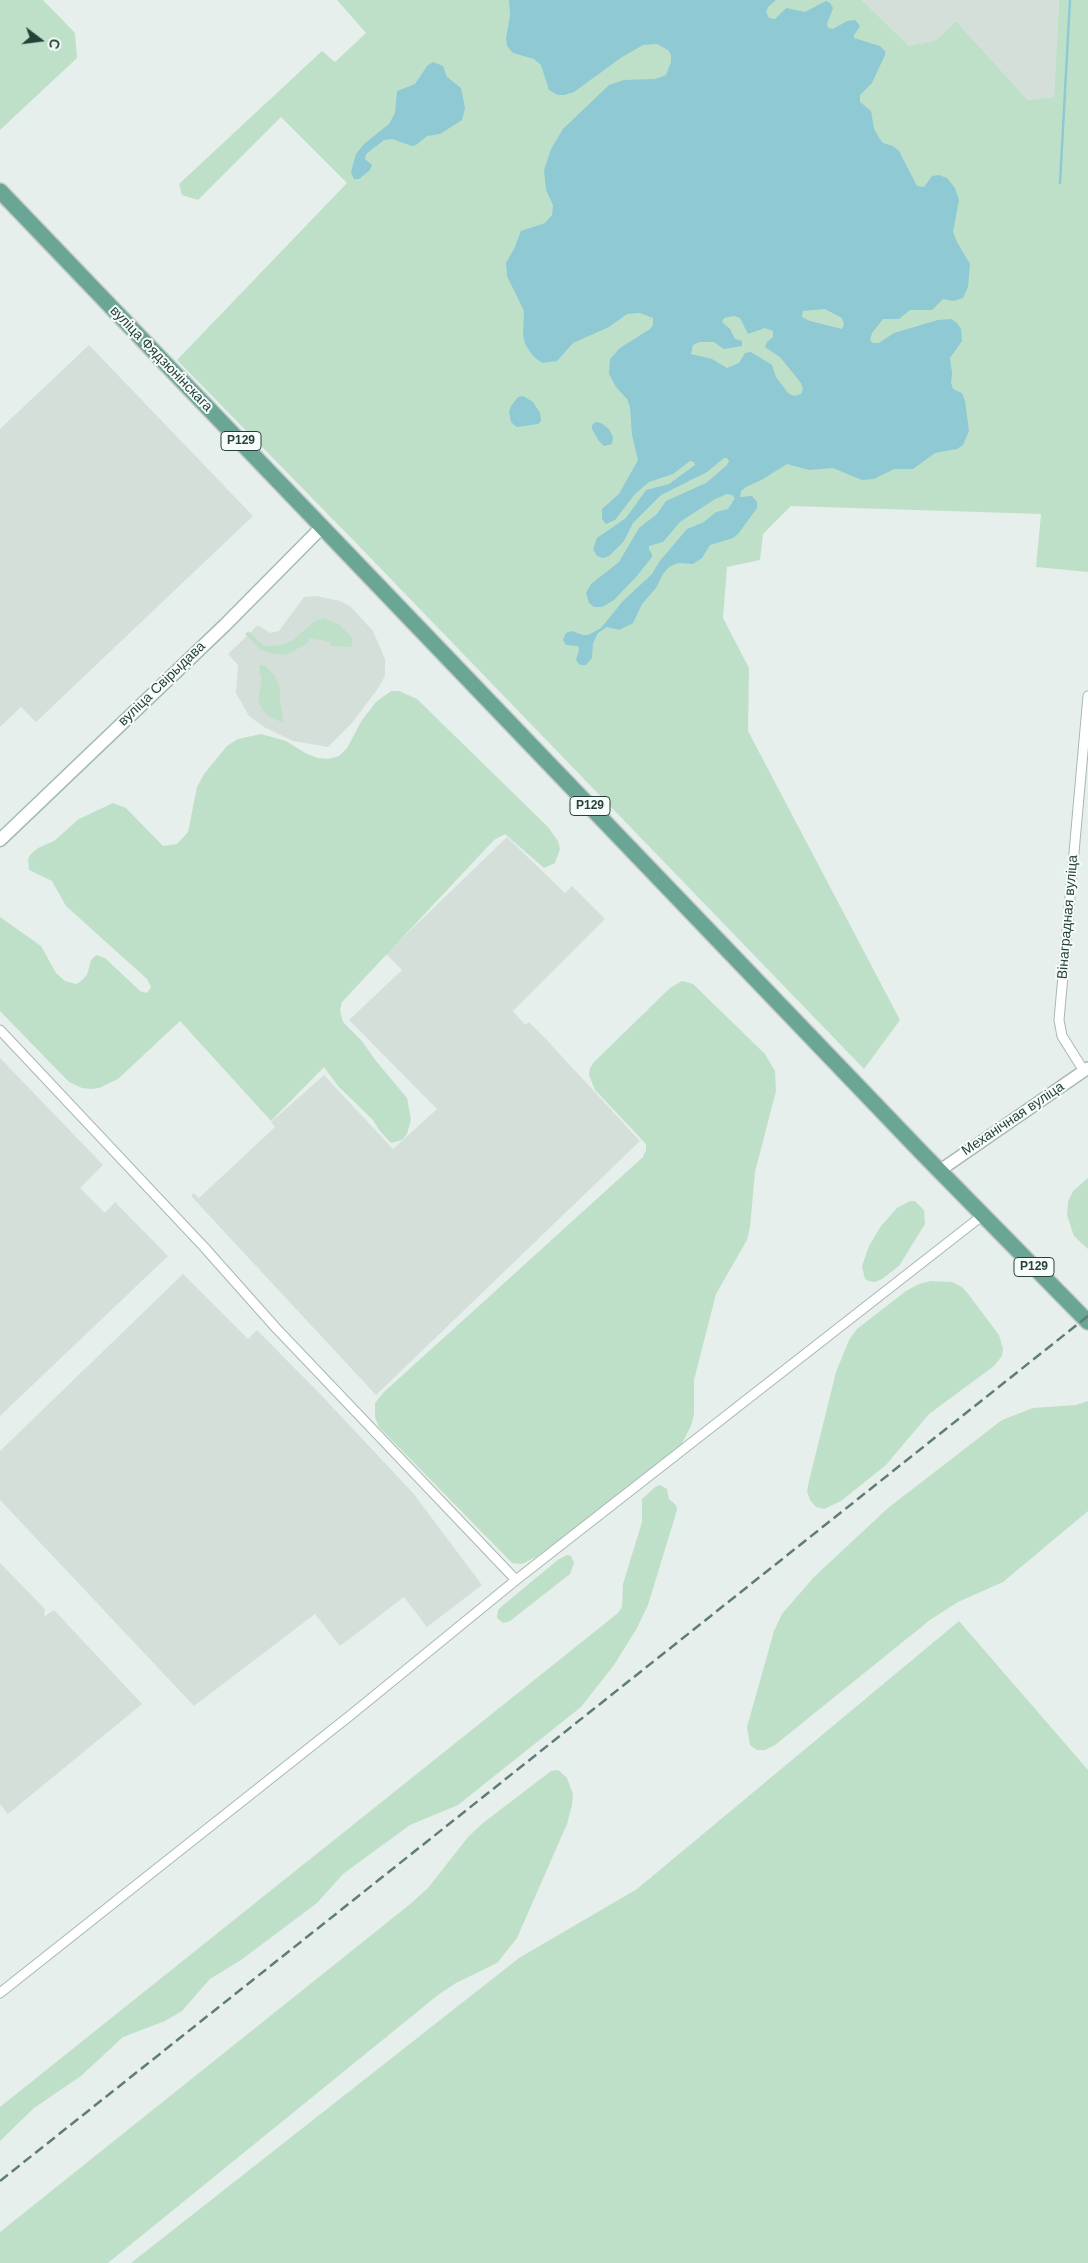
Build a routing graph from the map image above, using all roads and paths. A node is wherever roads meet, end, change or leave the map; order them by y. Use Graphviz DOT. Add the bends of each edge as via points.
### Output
graph roads {
  1 [pos="0,191"];
  2 [pos="322,527"];
  3 [pos="1088,696"];
  4 [pos="0,840"];
  5 [pos="0,1030"];
  6 [pos="1086,1069"];
  7 [pos="939,1171"];
  8 [pos="983,1215"];
  9 [pos="1088,1322"];
  10 [pos="516,1580"];
  11 [pos="0,1993"];
  1 -- 2 [label="main road, вуліца Фядзюнінскага / Р129"];
  2 -- 4 [label="main road, вуліца Свірыдава"];
  2 -- 7 [label="main road, Р129"];
  3 -- 6 [label="street, Вінаградная вуліца" via="1059,1020 1062,1036"];
  5 -- 10 [label="street"];
  6 -- 7 [label="street, Механічная вуліца"];
  7 -- 8 [label="main road, Р129"];
  8 -- 9 [label="main road, Р129"];
  8 -- 10 [label="street"];
  10 -- 11 [label="street"];
}
